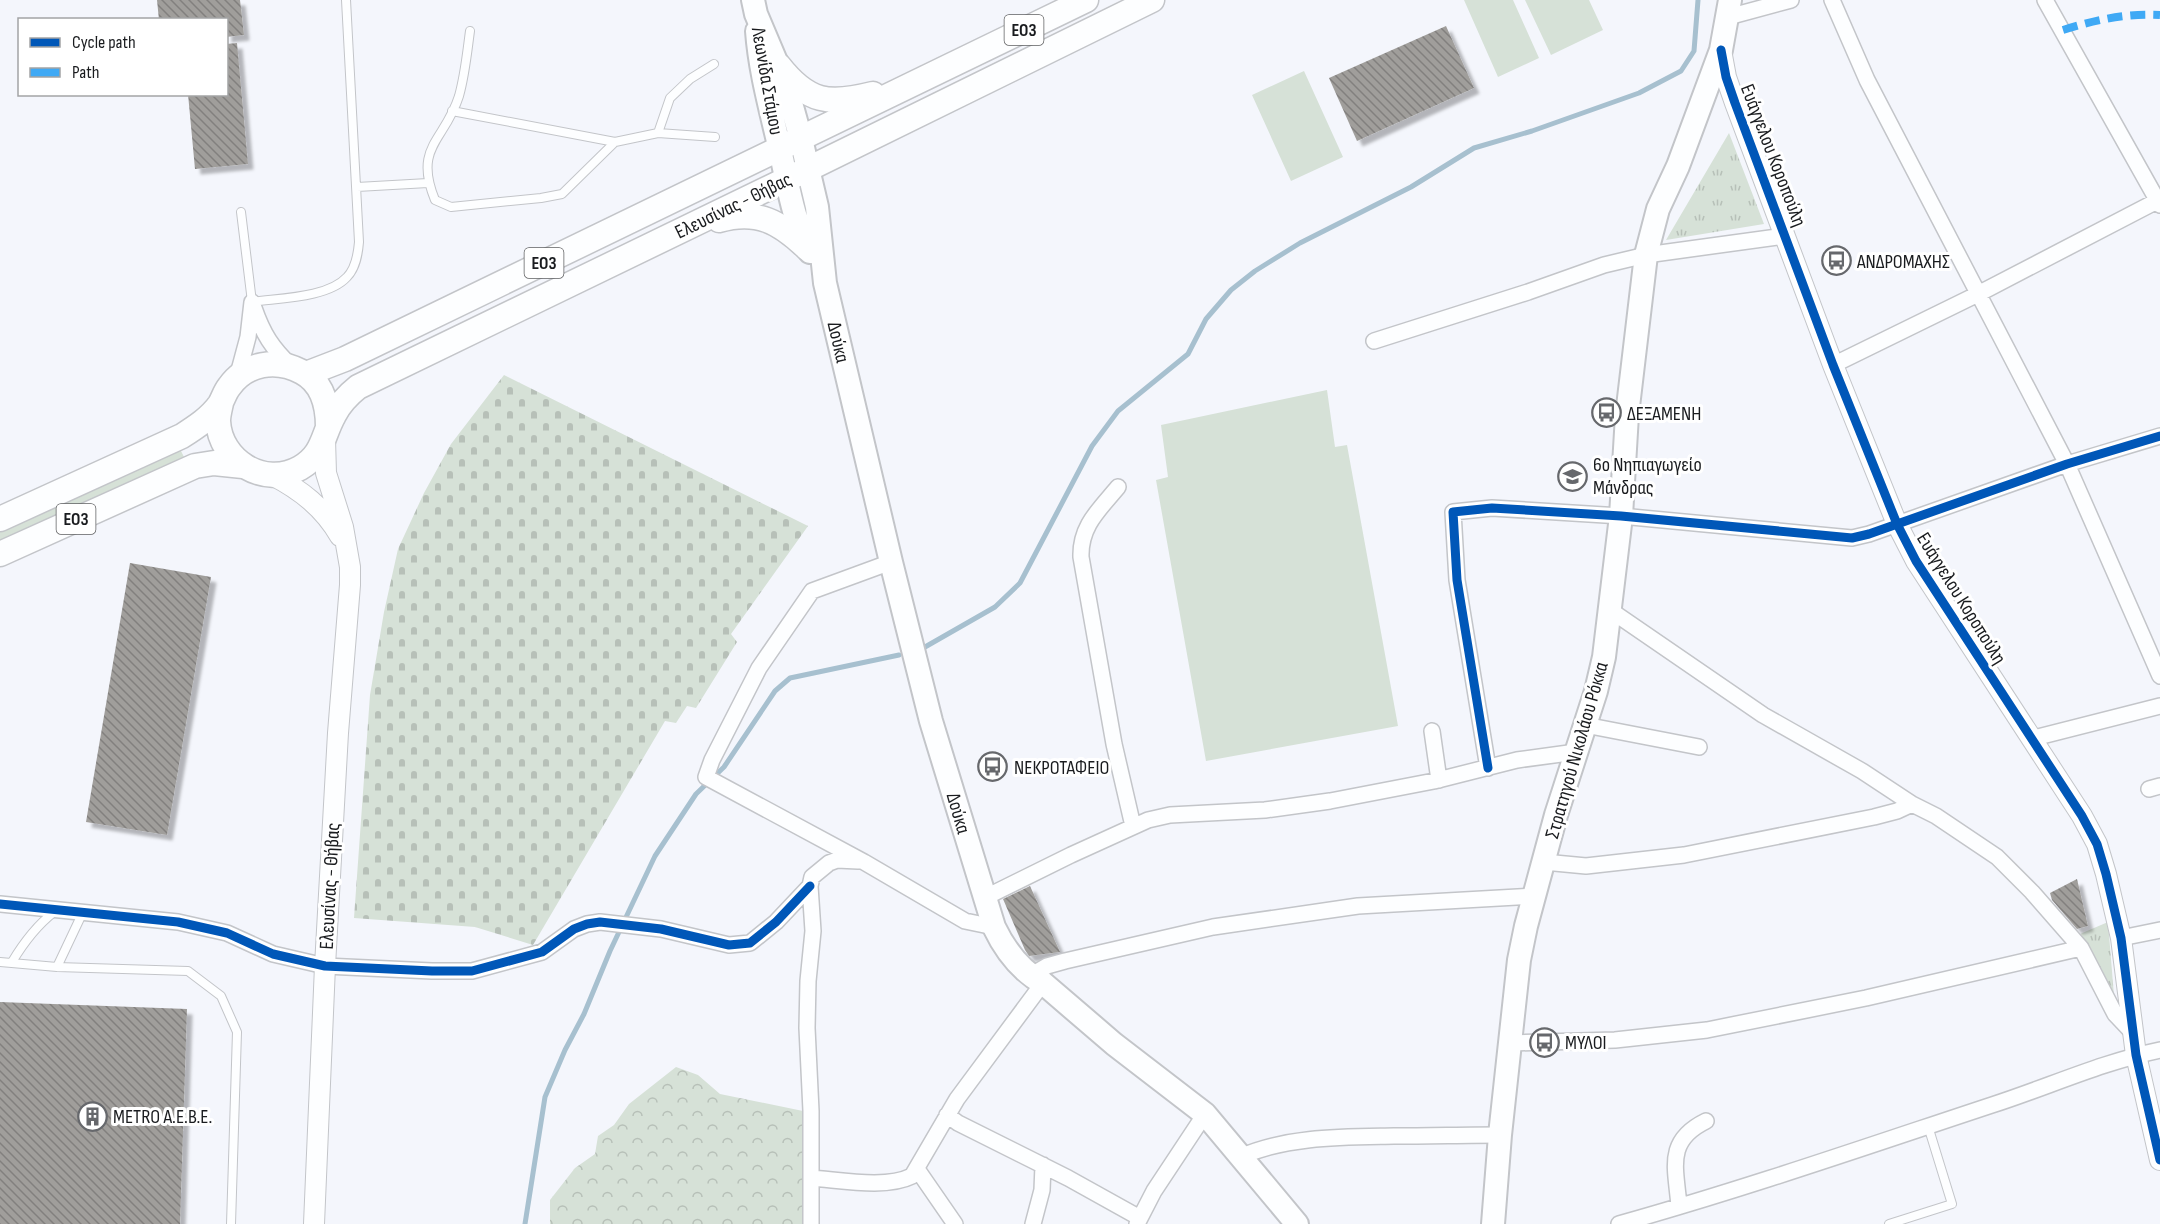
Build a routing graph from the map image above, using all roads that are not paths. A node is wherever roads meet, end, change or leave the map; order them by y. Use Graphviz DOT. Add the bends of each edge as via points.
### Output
graph roads {
  1 [pos="346,0"];
  2 [pos="1086,0"];
  3 [pos="1152,0"];
  4 [pos="1791,0"];
  5 [pos="1832,0"];
  6 [pos="2045,0"];
  7 [pos="754,7"];
  8 [pos="1729,9"];
  9 [pos="470,31"];
  10 [pos="1720,50"];
  11 [pos="714,64"];
  12 [pos="779,66"];
  13 [pos="916,83"];
  14 [pos="452,111"];
  15 [pos="657,133"];
  16 [pos="715,137"];
  17 [pos="615,142"];
  18 [pos="790,144"];
  19 [pos="798,174"];
  20 [pos="428,183"];
  21 [pos="357,187"];
  22 [pos="2159,203"];
  23 [pos="242,212"];
  24 [pos="676,232"];
  25 [pos="1785,236"];
  26 [pos="807,248"];
  27 [pos="1646,255"];
  28 [pos="825,283"];
  29 [pos="1978,294"];
  30 [pos="252,302"];
  31 [pos="1374,341"];
  32 [pos="1833,365"];
  33 [pos="299,370"];
  34 [pos="236,378"];
  35 [pos="221,403"];
  36 [pos="327,433"];
  37 [pos="2160,436"];
  38 [pos="2067,464"];
  39 [pos="243,465"];
  40 [pos="272,475"];
  41 [pos="1118,487"];
  42 [pos="1621,516"];
  43 [pos="0,519"];
  44 [pos="1897,524"];
  45 [pos="347,549"];
  46 [pos="0,554"];
  47 [pos="891,562"];
  48 [pos="1610,610"];
  49 [pos="2160,676"];
  50 [pos="2160,706"];
  51 [pos="1585,725"];
  52 [pos="1432,731"];
  53 [pos="2030,739"];
  54 [pos="1699,747"];
  55 [pos="1576,752"];
  56 [pos="1488,768"];
  57 [pos="1439,780"];
  58 [pos="1912,804"];
  59 [pos="1133,826"];
  60 [pos="864,862"];
  61 [pos="1544,862"];
  62 [pos="810,886"];
  63 [pos="1533,896"];
  64 [pos="984,898"];
  65 [pos="0,904"];
  66 [pos="58,909"];
  67 [pos="83,912"];
  68 [pos="994,927"];
  69 [pos="2160,930"];
  70 [pos="2121,938"];
  71 [pos="2081,948"];
  72 [pos="0,962"];
  73 [pos="12,962"];
  74 [pos="325,966"];
  75 [pos="57,967"];
  76 [pos="1037,980"];
  77 [pos="2133,1032"];
  78 [pos="1511,1043"];
  79 [pos="2160,1050"];
  80 [pos="2136,1055"];
  81 [pos="1205,1114"];
  82 [pos="947,1115"];
  83 [pos="1706,1121"];
  84 [pos="1928,1126"];
  85 [pos="1500,1136"];
  86 [pos="1240,1157"];
  87 [pos="2160,1160"];
  88 [pos="1043,1165"];
  89 [pos="917,1169"];
  90 [pos="812,1178"];
  91 [pos="1679,1206"];
  92 [pos="1138,1221"];
  93 [pos="1628,1223"];
  94 [pos="231,1224"];
  95 [pos="314,1224"];
  96 [pos="811,1224"];
  97 [pos="956,1224"];
  98 [pos="1033,1224"];
  99 [pos="1297,1224"];
  100 [pos="1493,1224"];
  101 [pos="1889,1224"];
  1 -- 21 [label="lane"];
  2 -- 13 [label="main road, Ελευσίνας - Θήβας / ΕΟ3"];
  3 -- 19 [label="main road, Ελευσίνας - Θήβας / ΕΟ3"];
  4 -- 8 [label="street"];
  5 -- 29 [label="street" via="1868,80"];
  6 -- 22 [label="street"];
  7 -- 12 [label="main road, Λεωνίδα Στάμου"];
  7 -- 18 [label="main road, Λεωνίδα Στάμου" via="759,57"];
  8 -- 10 [label="main road, Στρατηγού Νικολάου Ρόκκα"];
  9 -- 14 [label="lane" via="466,66"];
  10 -- 25 [label="street, Ευάγγελου Κοροπούλη" via="1726,77"];
  10 -- 27 [label="main road, Στρατηγού Νικολάου Ρόκκα" via="1678,166 1658,209"];
  11 -- 15 [label="lane" via="670,98"];
  12 -- 13 [label="main road, ΕΟ3" via="803,91 826,100 855,98"];
  12 -- 18 [label="main road, Λεωνίδα Στάμου"];
  13 -- 18 [label="main road, Ελευσίνας - Θήβας / ΕΟ3"];
  14 -- 17 [label="lane"];
  14 -- 20 [label="lane" via="432,145 427,163"];
  15 -- 16 [label="lane"];
  15 -- 17 [label="lane"];
  17 -- 20 [label="lane" via="562,194 451,207 435,200"];
  18 -- 19 [label="main road, Δούκα"];
  18 -- 33 [label="main road, Ελευσίνας - Θήβας / ΕΟ3" via="345,359"];
  19 -- 24 [label="main road, Ελευσίνας - Θήβας / ΕΟ3"];
  19 -- 26 [label="main road, Δούκα" via="798,223"];
  19 -- 28 [label="main road, Δούκα" via="822,244"];
  20 -- 21 [label="lane"];
  21 -- 30 [label="lane" via="360,242 348,277 320,292"];
  22 -- 29 [label="street"];
  23 -- 30 [label="lane"];
  24 -- 26 [label="main road, ΕΟ3" via="748,215 770,220"];
  24 -- 36 [label="main road, Ελευσίνας - Θήβας / ΕΟ3" via="358,387 333,415"];
  25 -- 27 [label="street"];
  25 -- 32 [label="street, Ευάγγελου Κοροπούλη"];
  26 -- 28 [label="main road, Δούκα"];
  27 -- 31 [label="street" via="1604,265"];
  27 -- 42 [label="main road, Στρατηγού Νικολάου Ρόκκα" via="1627,415"];
  28 -- 47 [label="main road, Δούκα"];
  29 -- 32 [label="street"];
  29 -- 38 [label="street"];
  30 -- 33 [label="street" via="275,351"];
  30 -- 34 [label="street" via="248,337"];
  32 -- 44 [label="street, Ευάγγελου Κοροπούλη"];
  33 -- 34 [label="main road, Ελευσίνας - Θήβας / ΕΟ3" via="278,364 263,365"];
  33 -- 36 [label="main road" via="324,397"];
  34 -- 35 [label="main road, ΕΟ3"];
  35 -- 39 [label="main road, ΕΟ3" via="221,438"];
  35 -- 43 [label="main road, ΕΟ3" via="182,436"];
  36 -- 40 [label="main road, Ελευσίνας - Θήβας / ΕΟ3" via="319,452 310,461 298,469"];
  36 -- 45 [label="street, Ελευσίνας - Θήβας" via="326,473"];
  37 -- 38 [label="street"];
  38 -- 44 [label="street"];
  38 -- 49 [label="street"];
  39 -- 40 [label="main road, ΕΟ3"];
  39 -- 46 [label="main road, ΕΟ3" via="195,466"];
  40 -- 45 [label="street" via="312,500"];
  41 -- 59 [label="street" via="1086,529 1081,557 1114,744"];
  42 -- 44 [label="street" via="1852,538"];
  42 -- 48 [label="main road, Στρατηγού Νικολάου Ρόκκα"];
  42 -- 56 [label="street" via="1492,508 1453,512 1457,580"];
  44 -- 53 [label="street, Ευάγγελου Κοροπούλη" via="1916,561"];
  45 -- 74 [label="street, Ελευσίνας - Θήβας" via="349,604"];
  47 -- 60 [label="street" via="812,591 759,668 706,777"];
  47 -- 64 [label="main road, Δούκα" via="931,721"];
  48 -- 51 [label="main road, Στρατηγού Νικολάου Ρόκκα" via="1604,657"];
  48 -- 58 [label="street" via="1763,714"];
  50 -- 53 [label="street"];
  51 -- 54 [label="street"];
  51 -- 55 [label="main road, Στρατηγού Νικολάου Ρόκκα"];
  52 -- 57 [label="street"];
  53 -- 70 [label="street, Ευάγγελου Κοροπούλη" via="2097,844"];
  55 -- 56 [label="street"];
  55 -- 61 [label="main road, Στρατηγού Νικολάου Ρόκκα"];
  56 -- 57 [label="street"];
  57 -- 59 [label="street" via="1330,801 1170,816"];
  58 -- 61 [label="street" via="1897,812 1684,855 1586,866"];
  58 -- 71 [label="street" via="1997,857"];
  59 -- 64 [label="street"];
  60 -- 62 [label="street" via="829,862 812,877"];
  60 -- 68 [label="street" via="965,921"];
  61 -- 63 [label="main road, Στρατηγού Νικολάου Ρόκκα"];
  62 -- 74 [label="street" via="761,935 740,945 600,922 574,929 542,952 472,971"];
  62 -- 90 [label="street" via="813,931 807,1028"];
  63 -- 76 [label="street" via="1358,906 1213,927 1047,966"];
  63 -- 78 [label="main road, Στρατηγού Νικολάου Ρόκκα" via="1519,960"];
  64 -- 68 [label="main road, Δούκα"];
  65 -- 66 [label="street"];
  66 -- 67 [label="street"];
  66 -- 73 [label="lane" via="40,922"];
  67 -- 74 [label="street" via="178,922 227,933 273,954"];
  67 -- 75 [label="lane"];
  68 -- 76 [label="main road, Δούκα" via="1013,958"];
  69 -- 70 [label="street"];
  70 -- 77 [label="street, Ευάγγελου Κοροπούλη"];
  71 -- 77 [label="street" via="2115,1014"];
  71 -- 78 [label="street" via="1707,1030 1615,1040"];
  72 -- 73 [label="lane"];
  73 -- 75 [label="lane"];
  74 -- 95 [label="street, Ελευσίνας - Θήβας"];
  75 -- 94 [label="lane" via="188,971 221,996 237,1032"];
  76 -- 81 [label="main road, Δούκα"];
  76 -- 82 [label="street" via="1024,1007"];
  77 -- 80 [label="street, Ευάγγελου Κοροπούλη"];
  78 -- 85 [label="main road, Στρατηγού Νικολάου Ρόκκα"];
  79 -- 80 [label="street"];
  80 -- 84 [label="street"];
  80 -- 87 [label="street, Ευάγγελου Κοροπούλη"];
  81 -- 86 [label="main road, Δούκα"];
  81 -- 92 [label="street"];
  82 -- 88 [label="street"];
  82 -- 89 [label="street"];
  83 -- 91 [label="street" via="1694,1126 1678,1147 1675,1160"];
  84 -- 91 [label="street"];
  84 -- 101 [label="lane" via="1952,1204"];
  85 -- 86 [label="street" via="1348,1137 1284,1143"];
  85 -- 100 [label="main road, Στρατηγού Νικολάου Ρόκκα"];
  86 -- 99 [label="main road, Δούκα"];
  88 -- 92 [label="street"];
  88 -- 98 [label="street" via="1042,1190"];
  89 -- 90 [label="street" via="900,1182"];
  89 -- 97 [label="street"];
  90 -- 96 [label="street"];
  91 -- 93 [label="street"];
}
